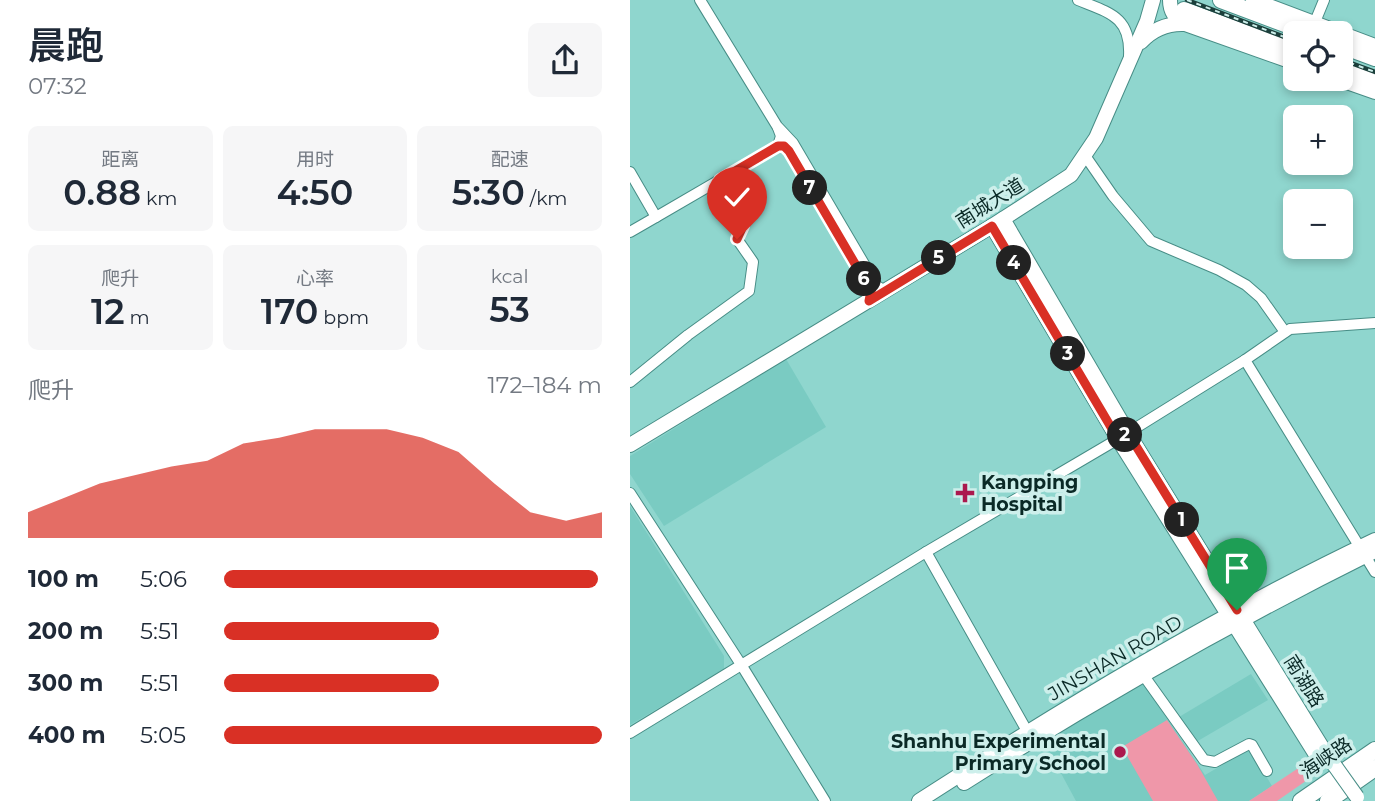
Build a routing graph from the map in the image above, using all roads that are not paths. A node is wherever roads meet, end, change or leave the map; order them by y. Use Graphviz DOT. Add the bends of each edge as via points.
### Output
graph roads {
  1 [pos="700,0"];
  2 [pos="1078,0"];
  3 [pos="1153,0"];
  4 [pos="1170,0"];
  5 [pos="1221,0"];
  6 [pos="1253,0"];
  7 [pos="1324,0"];
  8 [pos="1185,17"];
  9 [pos="1289,21"];
  10 [pos="1297,21"];
  11 [pos="1315,21"];
  12 [pos="1353,40"];
  13 [pos="1375,46"];
  14 [pos="1283,47"];
  15 [pos="1353,50"];
  16 [pos="1132,57"];
  17 [pos="1283,58"];
  18 [pos="1375,58"];
  19 [pos="1353,73"];
  20 [pos="1375,81"];
  21 [pos="1353,84"];
  22 [pos="1375,92"];
  23 [pos="777,126"];
  24 [pos="778,146"];
  25 [pos="1086,157"];
  26 [pos="630,172"];
  27 [pos="720,180"];
  28 [pos="656,217"];
  29 [pos="997,222"];
  30 [pos="630,232"];
  31 [pos="885,291"];
  32 [pos="869,301"];
  33 [pos="1375,323"];
  34 [pos="1285,332"];
  35 [pos="1245,360"];
  36 [pos="630,382"];
  37 [pos="1123,436"];
  38 [pos="630,445"];
  39 [pos="630,493"];
  40 [pos="1375,540"];
  41 [pos="926,552"];
  42 [pos="1366,552"];
  43 [pos="1375,572"];
  44 [pos="1235,617"];
  45 [pos="741,666"];
  46 [pos="1144,676"];
  47 [pos="1027,731"];
  48 [pos="630,733"];
  49 [pos="1375,750"];
  50 [pos="1375,768"];
  51 [pos="1268,771"];
  52 [pos="1355,800"];
  53 [pos="825,801"];
  54 [pos="919,801"];
  55 [pos="936,801"];
  56 [pos="1301,801"];
  57 [pos="1328,801"];
  1 -- 23 [label="street"];
  2 -- 16 [label="street" via="1122,22 1130,37"];
  3 -- 16 [label="main road, 南城大道"];
  4 -- 8 [label="main road" via="1176,19"];
  5 -- 9 [label="highway"];
  6 -- 10 [label="main road"];
  7 -- 11 [label="street"];
  8 -- 14 [label="highway"];
  8 -- 16 [label="main road" via="1143,39"];
  8 -- 17 [label="main road"];
  12 -- 13 [label="main road"];
  15 -- 18 [label="highway"];
  16 -- 25 [label="main road, 南城大道"];
  19 -- 20 [label="highway"];
  21 -- 22 [label="main road"];
  23 -- 24 [label="street"];
  23 -- 31 [label="street" via="793,142 877,286"];
  24 -- 27 [label="street"];
  24 -- 32 [label="street" via="789,151 871,291"];
  25 -- 29 [label="main road, 南城大道" via="1071,175"];
  25 -- 34 [label="street" via="1151,241 1246,285"];
  26 -- 28 [label="street"];
  27 -- 28 [label="street"];
  27 -- 36 [label="street" via="743,226 737,239 753,262 749,291"];
  28 -- 30 [label="street"];
  29 -- 31 [label="main road, 南城大道"];
  29 -- 37 [label="main road"];
  31 -- 32 [label="main road, 南城大道"];
  32 -- 38 [label="main road, 南城大道"];
  33 -- 34 [label="street"];
  34 -- 35 [label="street"];
  35 -- 37 [label="street"];
  35 -- 42 [label="street"];
  37 -- 41 [label="street"];
  37 -- 44 [label="main road"];
  39 -- 45 [label="street"];
  40 -- 42 [label="main road, JINSHAN ROAD"];
  41 -- 45 [label="street"];
  41 -- 47 [label="street"];
  42 -- 43 [label="street"];
  42 -- 44 [label="main road, JINSHAN ROAD"];
  44 -- 46 [label="main road, JINSHAN ROAD"];
  44 -- 47 [label="main road, JINSHAN ROAD"];
  44 -- 52 [label="main road" via="1321,755"];
  45 -- 48 [label="street"];
  45 -- 53 [label="street"];
  46 -- 51 [label="street" via="1204,760 1215,762 1249,744"];
  46 -- 55 [label="main road, JINSHAN ROAD"];
  47 -- 54 [label="main road, JINSHAN ROAD"];
  49 -- 56 [label="highway, 海峡路"];
  50 -- 57 [label="highway, 海峡路"];
}
